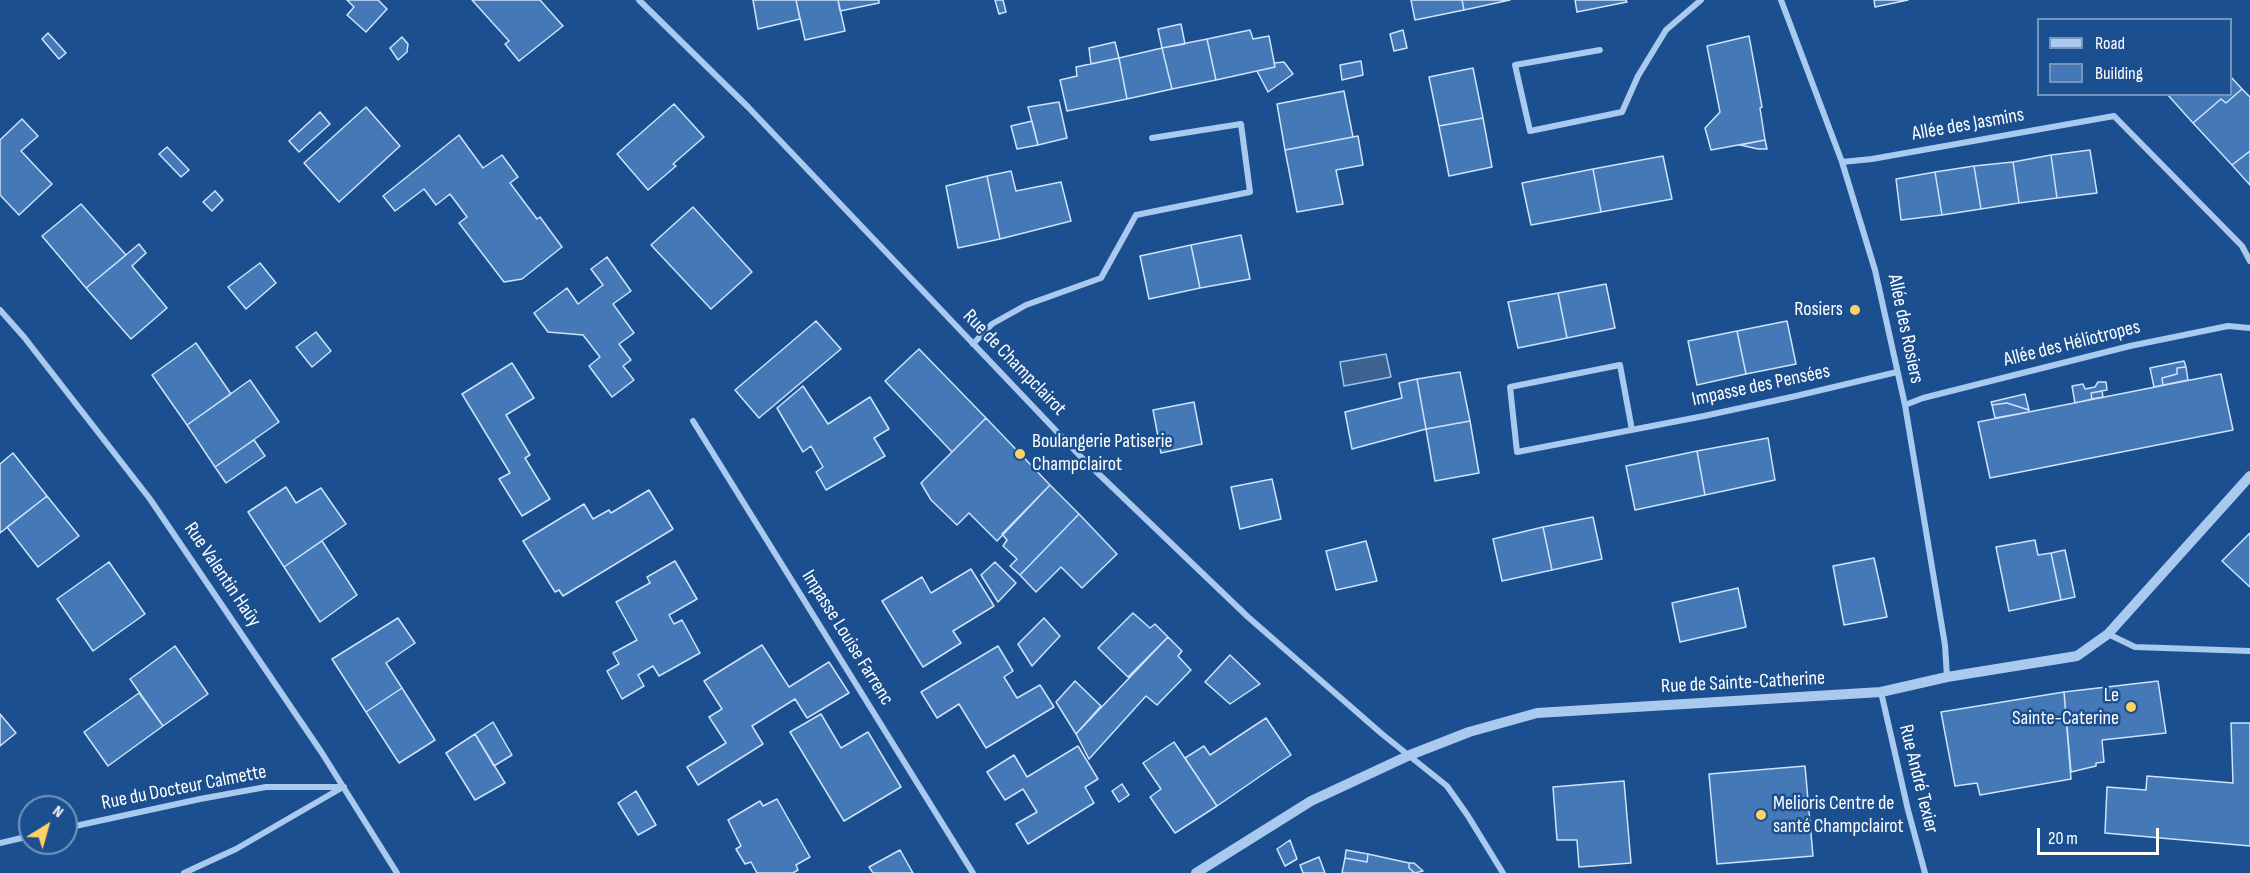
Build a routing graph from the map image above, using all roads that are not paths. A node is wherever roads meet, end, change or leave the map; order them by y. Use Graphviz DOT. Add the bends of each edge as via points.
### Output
graph roads {
  1 [pos="639,0"];
  2 [pos="1701,0"];
  3 [pos="1781,0"];
  4 [pos="1600,50"];
  5 [pos="1152,138"];
  6 [pos="1842,162"];
  7 [pos="2250,261"];
  8 [pos="0,310"];
  9 [pos="2250,328"];
  10 [pos="973,344"];
  11 [pos="1897,372"];
  12 [pos="1905,405"];
  13 [pos="693,421"];
  14 [pos="1632,430"];
  15 [pos="2250,476"];
  16 [pos="2108,634"];
  17 [pos="2250,651"];
  18 [pos="1947,677"];
  19 [pos="1881,692"];
  20 [pos="1410,755"];
  21 [pos="344,787"];
  22 [pos="78,825"];
  23 [pos="18,839"];
  24 [pos="0,843"];
  25 [pos="184,873"];
  26 [pos="397,873"];
  27 [pos="973,873"];
  28 [pos="1196,873"];
  29 [pos="1503,873"];
  30 [pos="1926,873"];
  1 -- 10 [label="street, Rue de Champclairot" via="748,107"];
  2 -- 4 [label="street" via="1666,30 1622,112 1530,131 1515,65"];
  3 -- 6 [label="street, Allée des Rosiers"];
  5 -- 10 [label="street" via="1241,124 1250,192 1136,215 1101,278 1026,305 992,324"];
  6 -- 7 [label="street, Allée des Jasmins" via="2114,116 2242,246"];
  6 -- 11 [label="street, Allée des Rosiers" via="1875,270"];
  8 -- 21 [label="street, Rue Valentin Haüy" via="150,499"];
  9 -- 12 [label="street, Allée des Héliotropes" via="2228,326 2130,346"];
  10 -- 20 [label="street, Rue de Champclairot" via="1081,457 1248,617"];
  11 -- 12 [label="street, Allée des Rosiers"];
  11 -- 14 [label="street, Impasse des Pensées"];
  12 -- 18 [label="street, Allée des Rosiers"];
  13 -- 27 [label="street, Impasse Louise Farrenc"];
  14 -- 14 [label="street, Impasse des Pensées" via="1517,452 1510,387 1620,365"];
  15 -- 16 [label="street, Rue de Sainte-Catherine"];
  16 -- 17 [label="street" via="2134,647"];
  16 -- 18 [label="street, Rue de Sainte-Catherine" via="2077,656"];
  18 -- 19 [label="street, Rue de Sainte-Catherine"];
  19 -- 20 [label="street, Rue de Sainte-Catherine" via="1537,713 1469,732"];
  19 -- 30 [label="street, Rue André Texier"];
  20 -- 28 [label="street, Rue de Sainte-Catherine" via="1311,801"];
  20 -- 29 [label="street, Rue de Champclairot" via="1447,786"];
  21 -- 22 [label="street, Rue du Docteur Calmette" via="266,788"];
  21 -- 25 [label="street" via="236,849"];
  21 -- 26 [label="street, Rue Valentin Haüy"];
  23 -- 24 [label="street"];
}
